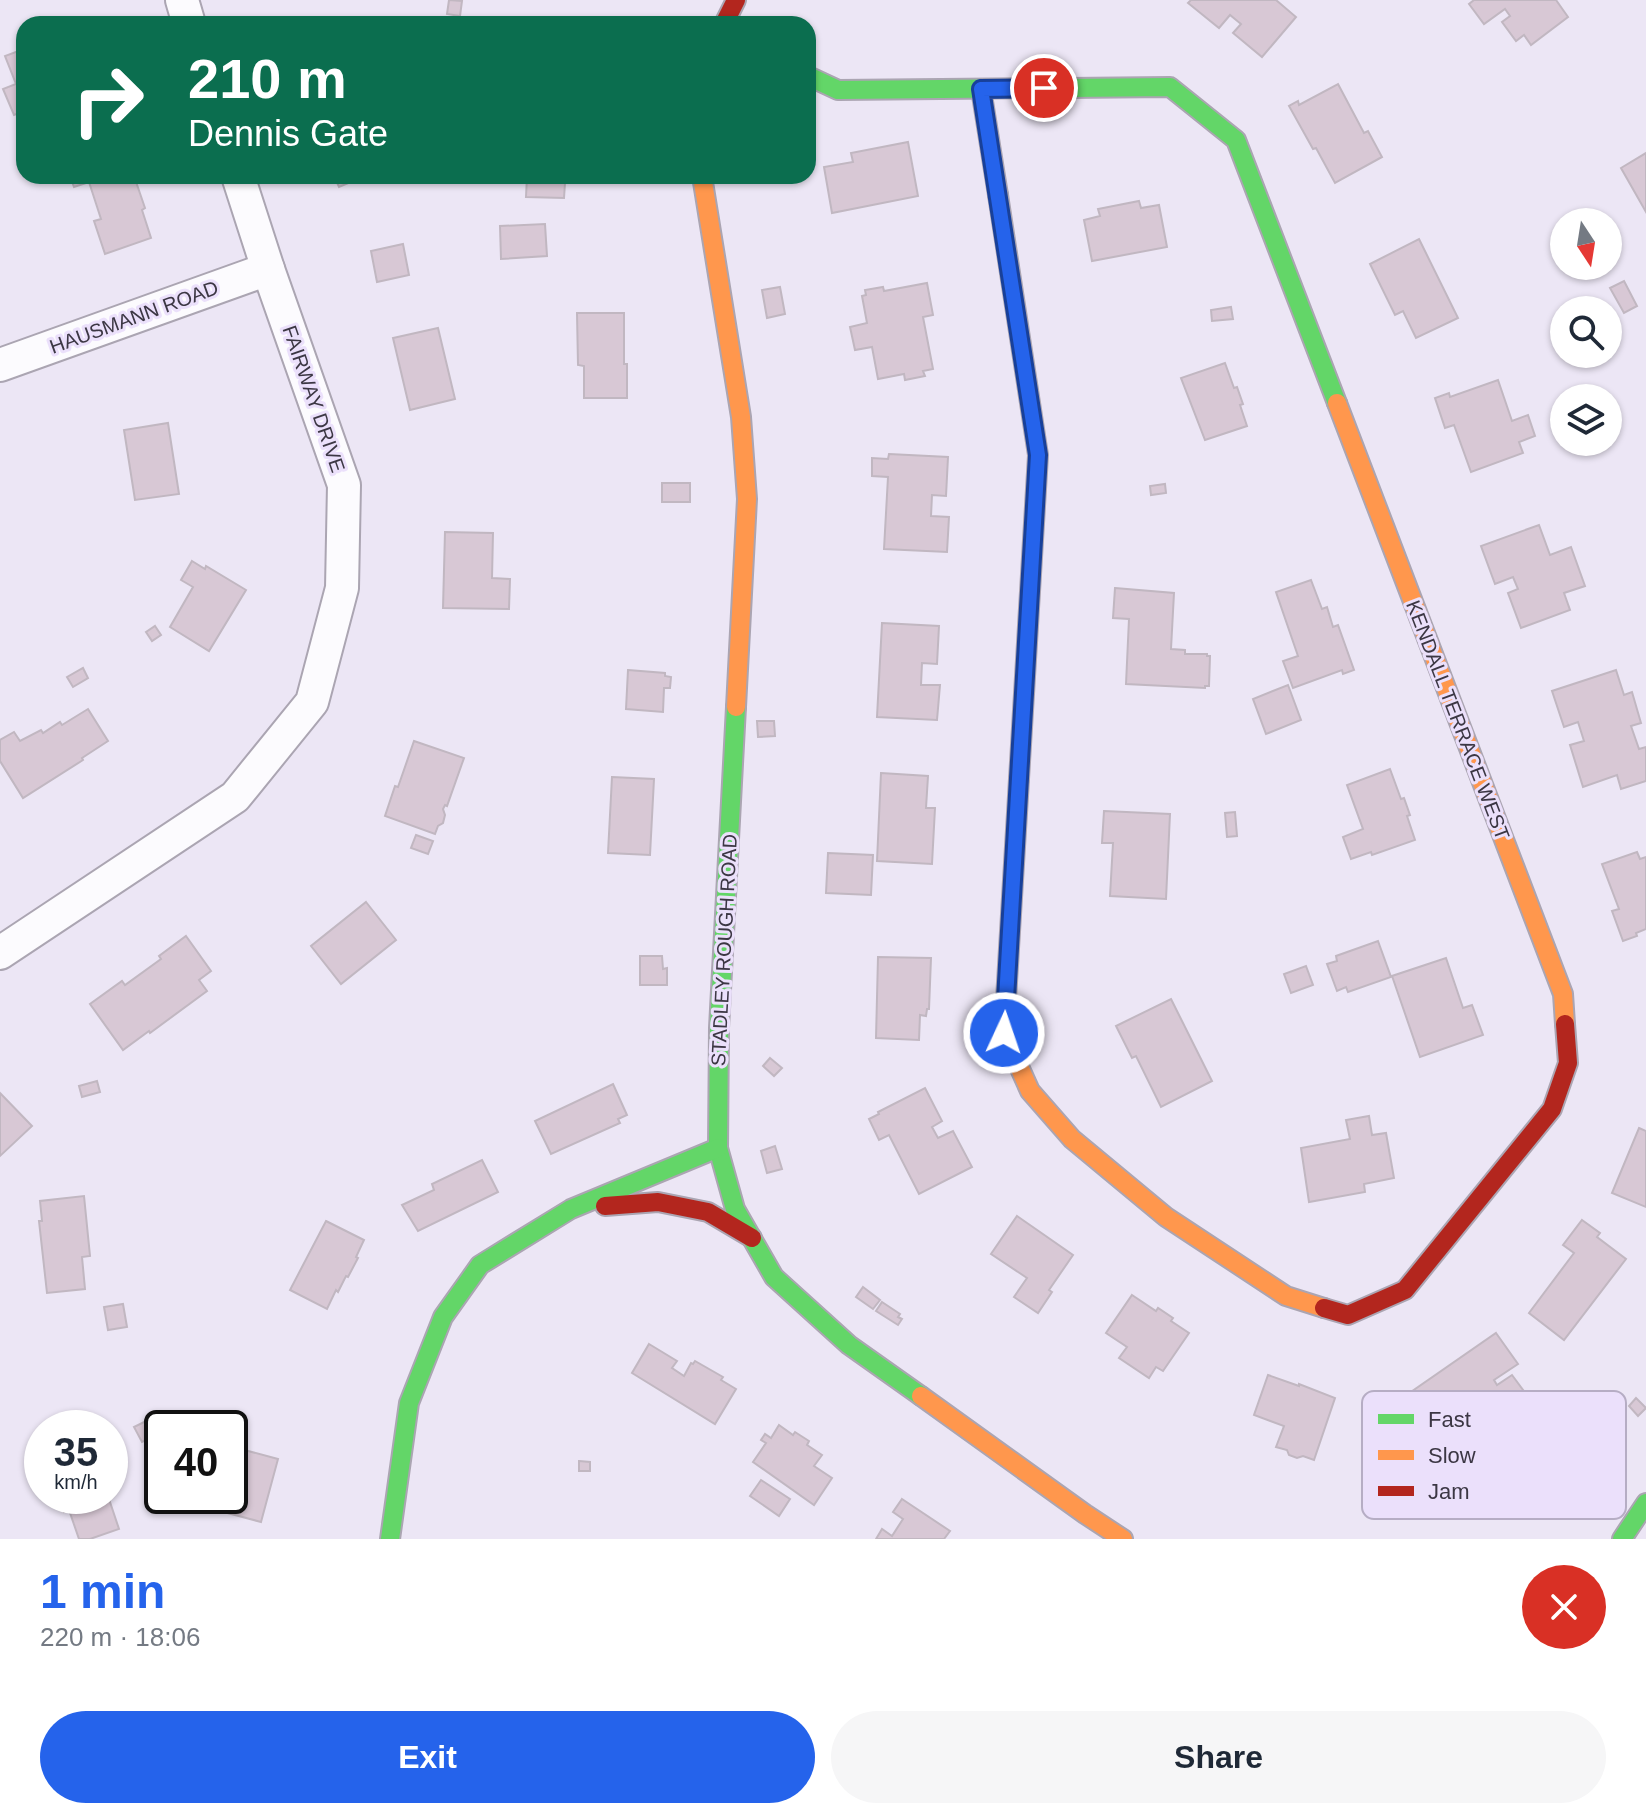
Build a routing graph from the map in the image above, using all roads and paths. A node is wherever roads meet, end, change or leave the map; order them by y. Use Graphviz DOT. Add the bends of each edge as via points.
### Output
graph roads {
  1 [pos="816,80"];
  2 [pos="981,89"];
  3 [pos="241,184"];
  4 [pos="703,184"];
  5 [pos="268,269"];
  6 [pos="0,365"];
  7 [pos="0,953"];
  8 [pos="718,1148"];
  9 [pos="571,1209"];
  10 [pos="752,1238"];
  11 [pos="1646,1503"];
  12 [pos="390,1539"];
  13 [pos="1123,1539"];
  14 [pos="1622,1539"];
  1 -- 2 [label="street" via="838,90"];
  2 -- 2 [label="street, KENDALL TERRACE WEST" via="1170,87 1236,140 1563,994 1568,1063 1552,1109 1405,1290 1348,1315 1286,1296 1166,1217 1072,1139 1030,1091 1004,1033 1038,455"];
  3 -- 5 [label="street, FAIRWAY DRIVE"];
  4 -- 8 [label="street, STADLEY ROUGH ROAD" via="741,417 747,499 719,1028"];
  5 -- 6 [label="street, HAUSMANN ROAD"];
  5 -- 7 [label="street, FAIRWAY DRIVE" via="344,485 342,588 312,702 235,797"];
  8 -- 9 [label="street"];
  8 -- 10 [label="street, STADLEY ROUGH ROAD" via="735,1209"];
  9 -- 10 [label="street" via="658,1202 708,1212"];
  9 -- 12 [label="street" via="480,1265 443,1317 409,1403"];
  10 -- 13 [label="street, STADLEY ROUGH ROAD" via="774,1277 849,1345"];
  11 -- 14 [label="street"];
}
